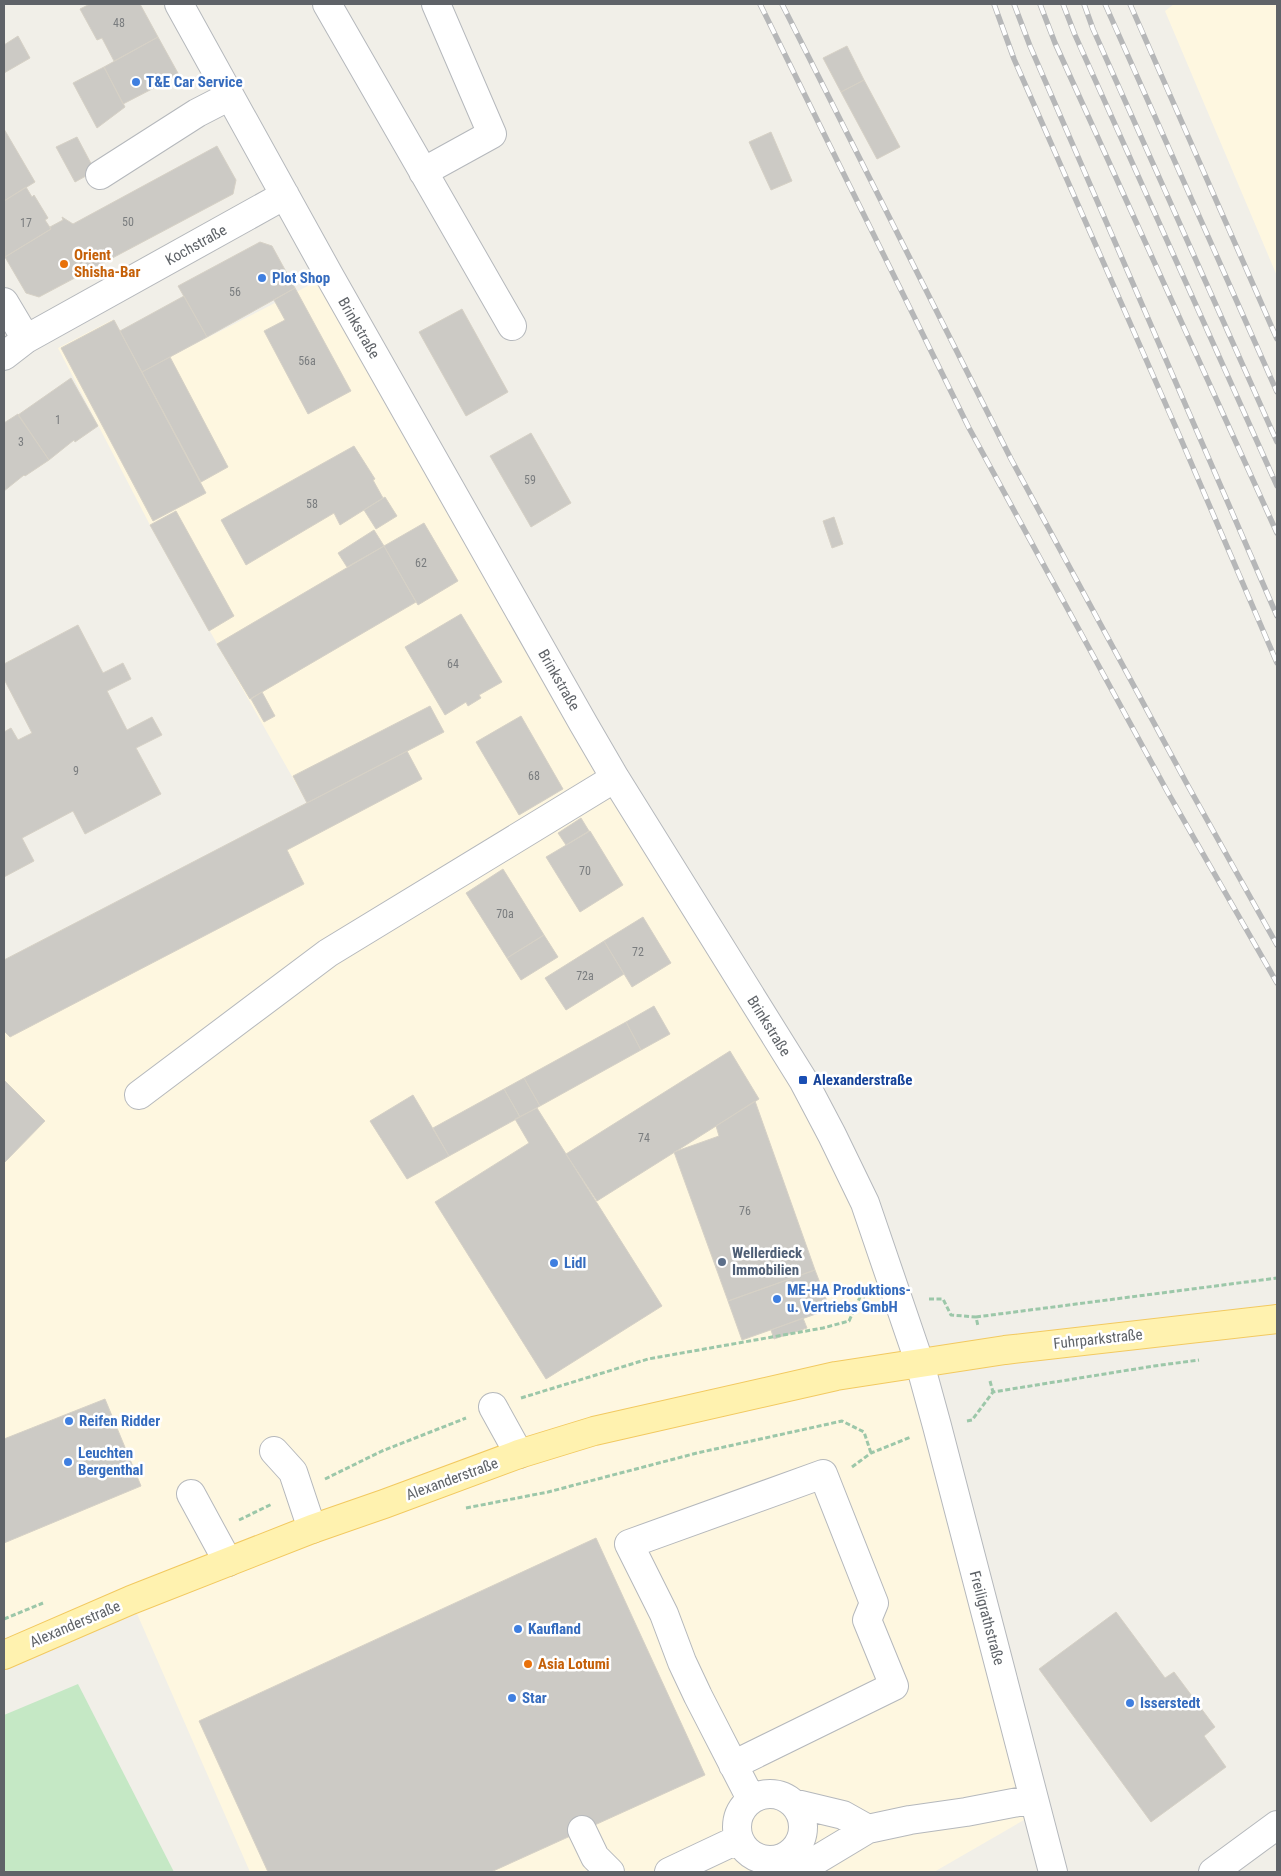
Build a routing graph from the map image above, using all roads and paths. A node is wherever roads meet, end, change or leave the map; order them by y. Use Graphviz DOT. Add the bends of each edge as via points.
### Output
graph roads {
  1 [pos="179,4"];
  2 [pos="327,4"];
  3 [pos="436,4"];
  4 [pos="230,96"];
  5 [pos="424,172"];
  6 [pos="100,175"];
  7 [pos="285,195"];
  8 [pos="4,302"];
  9 [pos="512,326"];
  10 [pos="26,340"];
  11 [pos="4,356"];
  12 [pos="615,778"];
  13 [pos="139,1095"];
  14 [pos="1277,1278"];
  15 [pos="976,1317"];
  16 [pos="1277,1319"];
  17 [pos="1201,1360"];
  18 [pos="920,1364"];
  19 [pos="493,1407"];
  20 [pos="937,1426"];
  21 [pos="274,1452"];
  22 [pos="871,1453"];
  23 [pos="519,1454"];
  24 [pos="828,1486"];
  25 [pos="191,1494"];
  26 [pos="462,1508"];
  27 [pos="312,1529"];
  28 [pos="228,1562"];
  29 [pos="4,1655"];
  30 [pos="733,1766"];
  31 [pos="1034,1799"];
  32 [pos="751,1800"];
  33 [pos="793,1803"];
  34 [pos="1277,1825"];
  35 [pos="868,1829"];
  36 [pos="582,1830"];
  37 [pos="739,1838"];
  38 [pos="797,1863"];
  39 [pos="758,1865"];
  40 [pos="610,1872"];
  41 [pos="669,1872"];
  42 [pos="1053,1872"];
  43 [pos="1213,1872"];
  1 -- 4 [label="street, Brinkstraße"];
  2 -- 5 [label="street"];
  3 -- 5 [label="street" via="492,134"];
  4 -- 6 [label="street" via="197,112"];
  4 -- 7 [label="street, Brinkstraße"];
  5 -- 9 [label="street"];
  7 -- 10 [label="street, Kochstraße"];
  7 -- 12 [label="street, Brinkstraße"];
  8 -- 10 [label="street"];
  10 -- 11 [label="street, Kochstraße"];
  12 -- 13 [label="street" via="328,953"];
  12 -- 18 [label="street, Brinkstraße" via="803,1080 865,1204"];
  14 -- 15 [label="path"];
  16 -- 18 [label="main road, Fuhrparkstraße" via="1005,1350"];
  17 -- 20 [label="path" via="993,1392 972,1420"];
  18 -- 20 [label="street, Freiligrathstraße"];
  18 -- 23 [label="main road, Alexanderstraße" via="836,1376 594,1431"];
  19 -- 23 [label="street"];
  20 -- 22 [label="path"];
  20 -- 31 [label="street, Freiligrathstraße"];
  21 -- 27 [label="street" via="292,1472"];
  22 -- 24 [label="path"];
  22 -- 26 [label="path" via="864,1432 842,1421 697,1453 548,1492"];
  23 -- 27 [label="main road, Alexanderstraße"];
  24 -- 30 [label="street" via="874,1603 866,1620 894,1686"];
  24 -- 30 [label="street" via="823,1474 629,1544"];
  25 -- 28 [label="street"];
  27 -- 28 [label="main road, Alexanderstraße"];
  28 -- 29 [label="main road, Alexanderstraße"];
  30 -- 32 [label="street"];
  31 -- 35 [label="street"];
  31 -- 42 [label="street, Freiligrathstraße"];
  32 -- 33 [label="street" via="773,1794 784,1796"];
  32 -- 37 [label="street" via="738,1818"];
  33 -- 35 [label="street" via="843,1815"];
  33 -- 38 [label="street" via="803,1823"];
  34 -- 43 [label="street"];
  35 -- 38 [label="street"];
  36 -- 40 [label="street" via="595,1857"];
  37 -- 39 [label="street"];
  37 -- 41 [label="street"];
  38 -- 39 [label="street" via="782,1857"];
}
